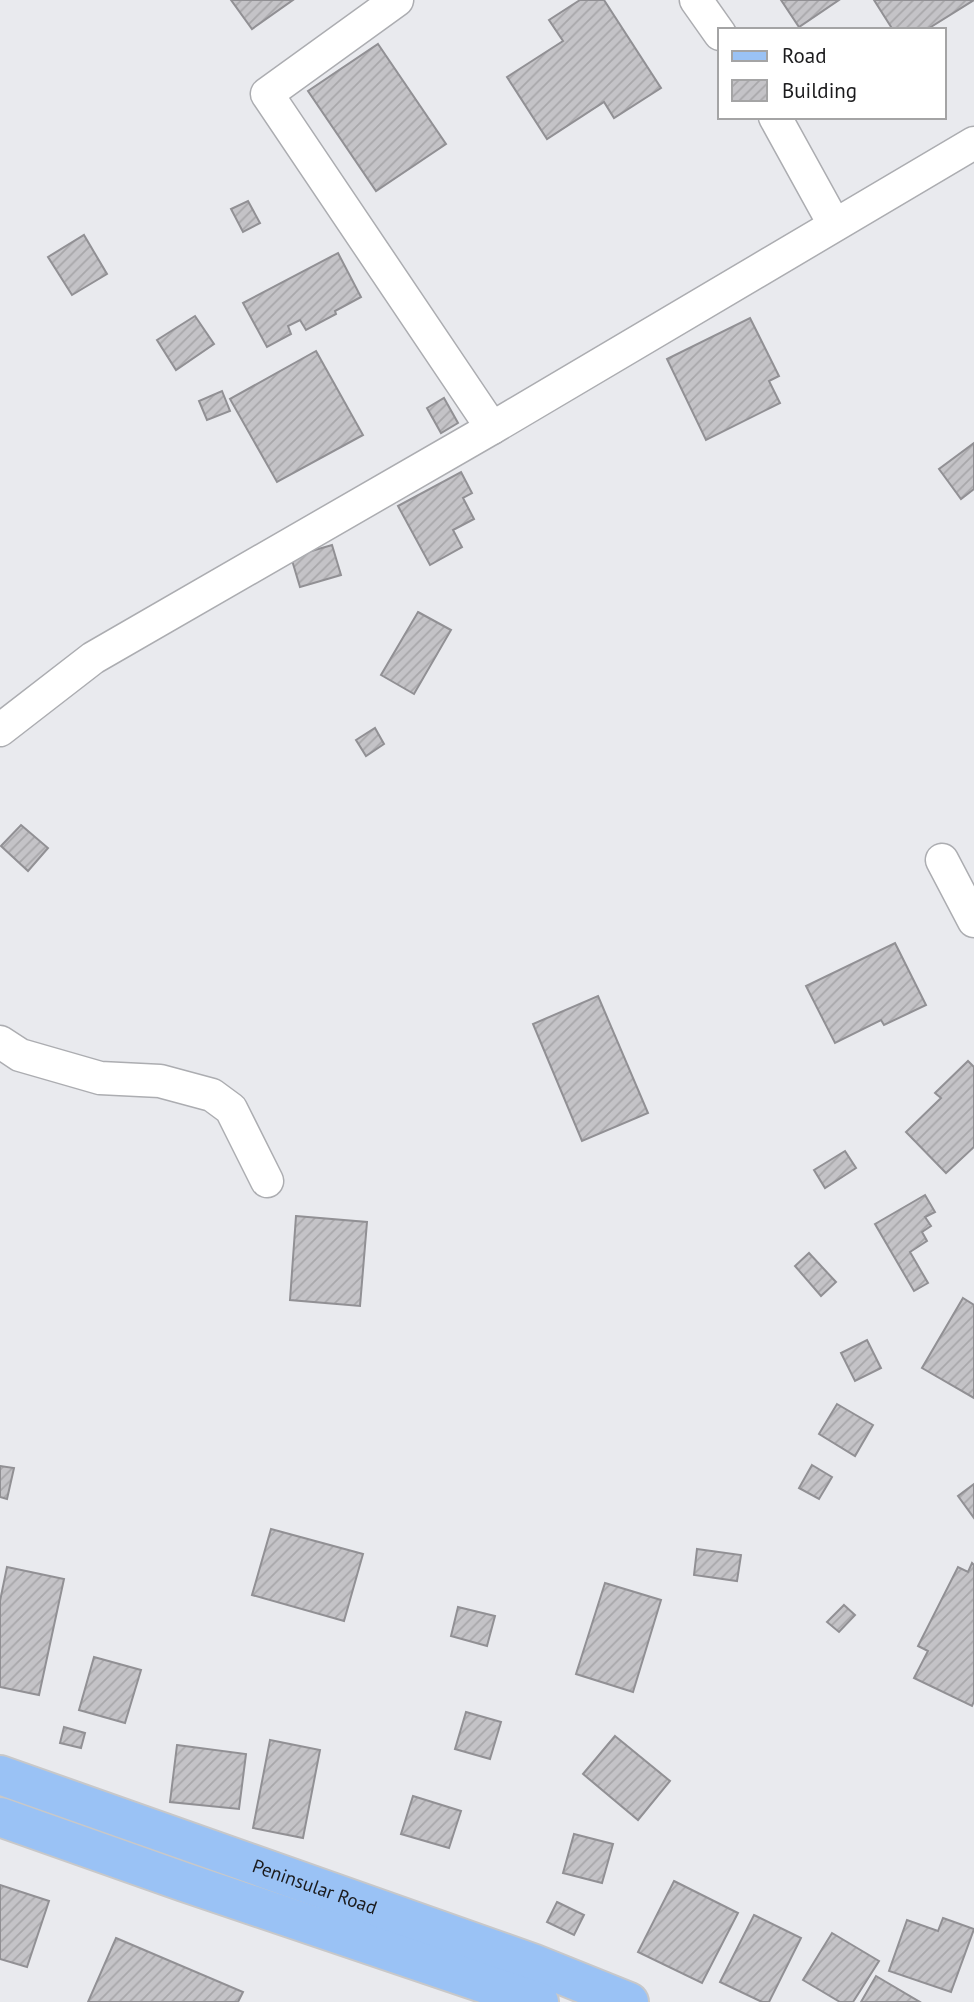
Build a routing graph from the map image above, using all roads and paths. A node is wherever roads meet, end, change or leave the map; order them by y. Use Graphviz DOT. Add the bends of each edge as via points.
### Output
graph roads {
  1 [pos="397,0"];
  2 [pos="696,0"];
  3 [pos="718,31"];
  4 [pos="776,119"];
  5 [pos="974,143"];
  6 [pos="834,224"];
  7 [pos="492,428"];
  8 [pos="0,730"];
  9 [pos="942,860"];
  10 [pos="974,921"];
  11 [pos="0,1042"];
  12 [pos="267,1181"];
  13 [pos="0,1775"];
  14 [pos="0,1817"];
  15 [pos="539,2002"];
  16 [pos="629,2002"];
  1 -- 7 [label="street" via="267,94"];
  2 -- 3 [label="street"];
  4 -- 6 [label="street"];
  5 -- 6 [label="street"];
  6 -- 7 [label="street"];
  7 -- 8 [label="street" via="93,659"];
  9 -- 10 [label="street"];
  11 -- 12 [label="street" via="20,1055 100,1078 160,1082 212,1096 231,1109"];
  13 -- 16 [label="main road, Peninsular Road" via="532,1963"];
  14 -- 15 [label="main road, Peninsular Road"];
}
